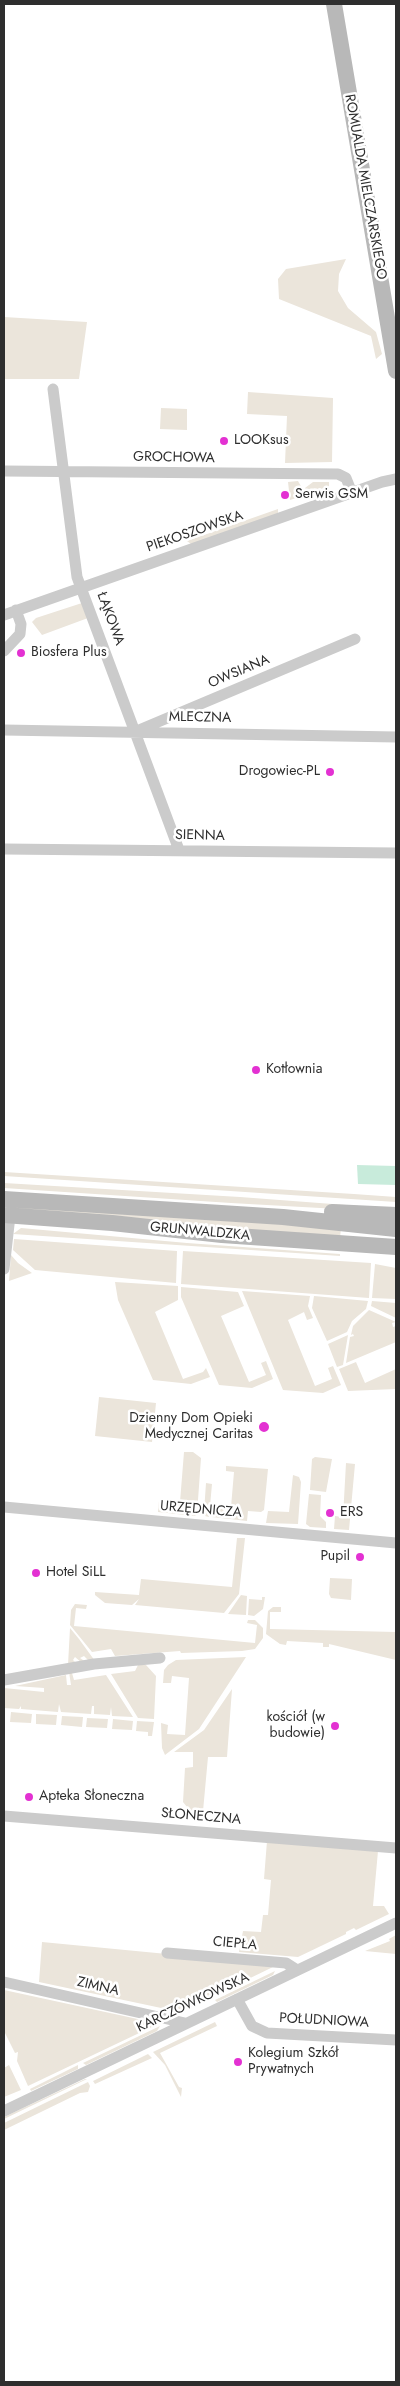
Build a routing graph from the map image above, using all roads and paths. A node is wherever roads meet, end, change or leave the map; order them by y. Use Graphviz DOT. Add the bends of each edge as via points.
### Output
graph roads {
  1 [pos="334,4"];
  2 [pos="396,371"];
  3 [pos="53,389"];
  4 [pos="4,471"];
  5 [pos="64,471"];
  6 [pos="396,479"];
  7 [pos="352,493"];
  8 [pos="82,587"];
  9 [pos="16,610"];
  10 [pos="4,615"];
  11 [pos="355,639"];
  12 [pos="4,651"];
  13 [pos="4,730"];
  14 [pos="135,732"];
  15 [pos="396,737"];
  16 [pos="4,849"];
  17 [pos="178,850"];
  18 [pos="396,853"];
  19 [pos="4,1199"];
  20 [pos="396,1215"];
  21 [pos="7,1216"];
  22 [pos="283,1217"];
  23 [pos="396,1229"];
  24 [pos="392,1249"];
  25 [pos="4,1269"];
  26 [pos="4,1507"];
  27 [pos="396,1543"];
  28 [pos="160,1658"];
  29 [pos="4,1680"];
  30 [pos="4,1816"];
  31 [pos="396,1848"];
  32 [pos="396,1923"];
  33 [pos="167,1953"];
  34 [pos="297,1970"];
  35 [pos="4,1982"];
  36 [pos="237,1999"];
  37 [pos="185,2023"];
  38 [pos="396,2040"];
  39 [pos="4,2111"];
  1 -- 2 [label="main road, ROMUALDA MIELCZARSKIEGO"];
  3 -- 5 [label="street, ŁĄKOWA"];
  4 -- 5 [label="street, GROCHOWA"];
  5 -- 7 [label="street, GROCHOWA" via="344,476"];
  5 -- 8 [label="street, ŁĄKOWA" via="77,578"];
  6 -- 7 [label="street, PIEKOSZOWSKA"];
  7 -- 8 [label="street, PIEKOSZOWSKA"];
  8 -- 9 [label="street, PIEKOSZOWSKA"];
  8 -- 14 [label="street, ŁĄKOWA"];
  9 -- 10 [label="street, PIEKOSZOWSKA"];
  9 -- 12 [label="street" via="22,624 20,634"];
  11 -- 14 [label="street, OWSIANA"];
  13 -- 14 [label="street, MLECZNA"];
  14 -- 15 [label="street, MLECZNA"];
  14 -- 17 [label="street, ŁĄKOWA"];
  16 -- 17 [label="street, SIENNA"];
  17 -- 18 [label="street, SIENNA"];
  19 -- 22 [label="main road, GRUNWALDZKA"];
  20 -- 22 [label="main road" via="311,1211"];
  21 -- 24 [label="main road, GRUNWALDZKA"];
  21 -- 25 [label="street"];
  22 -- 23 [label="main road, GRUNWALDZKA"];
  26 -- 27 [label="street, URZĘDNICZA"];
  28 -- 29 [label="street" via="94,1664"];
  30 -- 31 [label="street, SŁONECZNA"];
  32 -- 34 [label="street, KARCZÓWKOWSKA"];
  33 -- 34 [label="street, CIEPŁA" via="286,1963"];
  34 -- 36 [label="street, KARCZÓWKOWSKA"];
  35 -- 37 [label="street, ZIMNA"];
  36 -- 37 [label="street, KARCZÓWKOWSKA"];
  36 -- 38 [label="street, POŁUDNIOWA" via="252,2026 267,2033"];
  37 -- 39 [label="street, KARCZÓWKOWSKA"];
}
